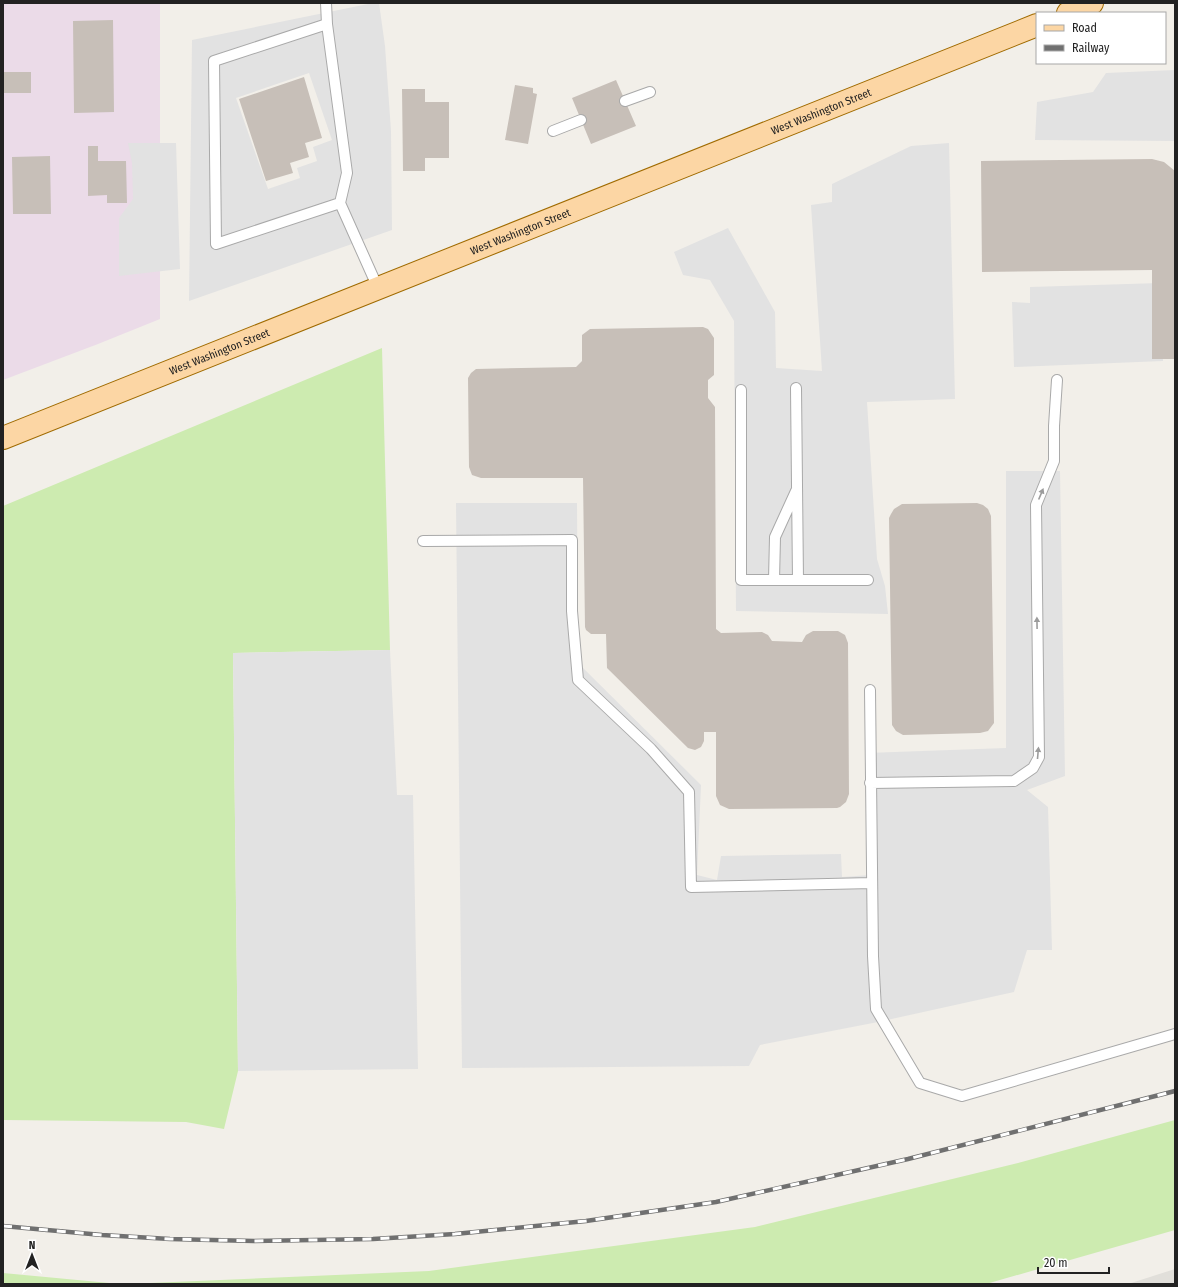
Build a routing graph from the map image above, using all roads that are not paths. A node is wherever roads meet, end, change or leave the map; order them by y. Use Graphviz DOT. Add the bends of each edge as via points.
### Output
graph roads {
  1 [pos="326,3"];
  2 [pos="1092,3"];
  3 [pos="1070,12"];
  4 [pos="327,24"];
  5 [pos="1036,25"];
  6 [pos="650,92"];
  7 [pos="625,101"];
  8 [pos="581,120"];
  9 [pos="553,131"];
  10 [pos="340,203"];
  11 [pos="378,288"];
  12 [pos="1057,380"];
  13 [pos="796,388"];
  14 [pos="741,390"];
  15 [pos="3,438"];
  16 [pos="798,488"];
  17 [pos="423,541"];
  18 [pos="774,580"];
  19 [pos="798,580"];
  20 [pos="868,580"];
  21 [pos="870,690"];
  22 [pos="870,783"];
  23 [pos="872,883"];
  24 [pos="1175,1034"];
  1 -- 4 [label="lane"];
  2 -- 3 [label="main road"];
  4 -- 10 [label="lane" via="347,173"];
  4 -- 10 [label="lane" via="214,61 216,244"];
  5 -- 11 [label="main road, West Washington Street"];
  6 -- 7 [label="lane"];
  8 -- 9 [label="lane"];
  10 -- 11 [label="lane"];
  11 -- 15 [label="main road, West Washington Street"];
  22 -- 12 [label="lane, one-way" via="1014,780 1033,768 1039,757 1036,505 1054,462"];
  13 -- 16 [label="lane"];
  14 -- 18 [label="lane" via="741,580"];
  16 -- 18 [label="lane" via="775,537"];
  16 -- 19 [label="lane"];
  17 -- 23 [label="lane" via="572,540 572,610 578,680 651,749 689,792 691,887"];
  18 -- 19 [label="lane"];
  19 -- 20 [label="lane"];
  21 -- 22 [label="lane"];
  22 -- 23 [label="lane"];
  23 -- 24 [label="lane" via="876,1009 920,1083 962,1096"];
}
